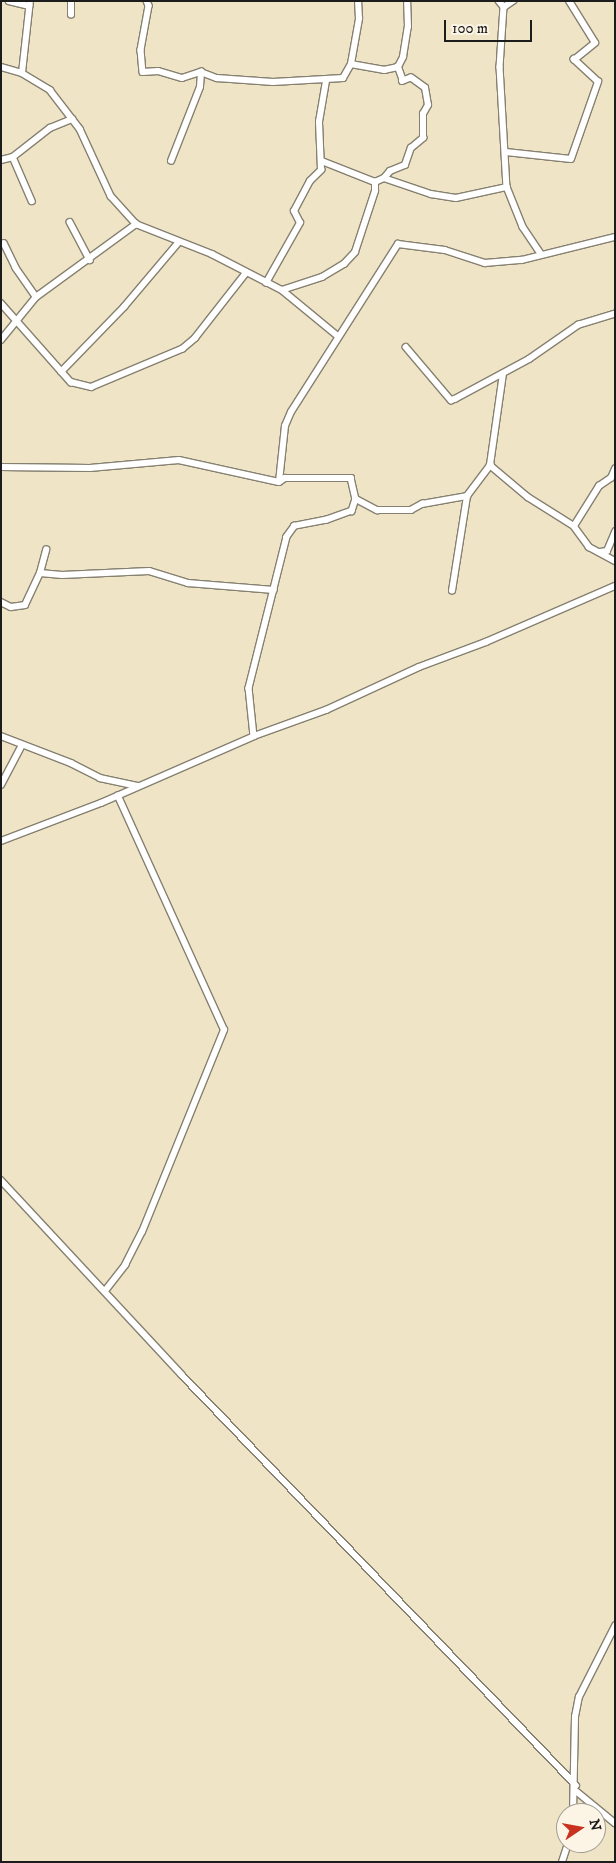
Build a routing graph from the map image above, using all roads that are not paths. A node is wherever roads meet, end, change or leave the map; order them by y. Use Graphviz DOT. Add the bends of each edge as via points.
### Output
graph roads {
  1 [pos="9,1"];
  2 [pos="71,1"];
  3 [pos="147,1"];
  4 [pos="358,1"];
  5 [pos="407,1"];
  6 [pos="499,1"];
  7 [pos="513,1"];
  8 [pos="569,1"];
  9 [pos="29,3"];
  10 [pos="504,7"];
  11 [pos="71,15"];
  12 [pos="351,64"];
  13 [pos="398,67"];
  14 [pos="1,68"];
  15 [pos="200,72"];
  16 [pos="22,73"];
  17 [pos="326,81"];
  18 [pos="72,119"];
  19 [pos="506,152"];
  20 [pos="13,157"];
  21 [pos="1,160"];
  22 [pos="322,160"];
  23 [pos="171,161"];
  24 [pos="384,178"];
  25 [pos="375,182"];
  26 [pos="507,187"];
  27 [pos="32,201"];
  28 [pos="70,222"];
  29 [pos="136,224"];
  30 [pos="615,237"];
  31 [pos="179,242"];
  32 [pos="4,243"];
  33 [pos="541,254"];
  34 [pos="90,260"];
  35 [pos="246,273"];
  36 [pos="266,283"];
  37 [pos="282,290"];
  38 [pos="36,297"];
  39 [pos="1,303"];
  40 [pos="615,314"];
  41 [pos="16,320"];
  42 [pos="338,336"];
  43 [pos="1,340"];
  44 [pos="406,347"];
  45 [pos="61,372"];
  46 [pos="503,374"];
  47 [pos="490,465"];
  48 [pos="1,467"];
  49 [pos="615,469"];
  50 [pos="279,482"];
  51 [pos="467,496"];
  52 [pos="356,499"];
  53 [pos="574,526"];
  54 [pos="615,532"];
  55 [pos="46,550"];
  56 [pos="600,552"];
  57 [pos="615,561"];
  58 [pos="40,573"];
  59 [pos="615,586"];
  60 [pos="274,590"];
  61 [pos="452,591"];
  62 [pos="1,602"];
  63 [pos="1,736"];
  64 [pos="254,736"];
  65 [pos="22,745"];
  66 [pos="1,785"];
  67 [pos="137,786"];
  68 [pos="118,796"];
  69 [pos="1,841"];
  70 [pos="1,1180"];
  71 [pos="105,1291"];
  72 [pos="615,1626"];
  73 [pos="576,1788"];
  74 [pos="574,1803"];
  75 [pos="615,1823"];
  1 -- 9 [label="street"];
  2 -- 11 [label="street"];
  3 -- 15 [label="street" via="149,6 141,50 143,72 158,71 182,78"];
  4 -- 12 [label="street" via="359,19"];
  5 -- 13 [label="street" via="408,27"];
  6 -- 10 [label="street"];
  7 -- 10 [label="street"];
  8 -- 19 [label="street" via="595,42 574,60 598,82 571,159"];
  9 -- 16 [label="street"];
  10 -- 19 [label="street" via="500,67"];
  12 -- 13 [label="street" via="384,70"];
  12 -- 17 [label="street" via="343,78"];
  13 -- 24 [label="street" via="403,81 411,78 425,88 428,105 423,114 423,138 411,148 405,165 390,171"];
  14 -- 16 [label="street"];
  15 -- 17 [label="street" via="217,78"];
  15 -- 23 [label="street" via="200,87"];
  16 -- 18 [label="street" via="50,90"];
  17 -- 22 [label="street" via="319,122"];
  18 -- 20 [label="street" via="50,128"];
  18 -- 29 [label="street" via="111,196"];
  19 -- 26 [label="street"];
  20 -- 21 [label="street"];
  20 -- 27 [label="street"];
  22 -- 25 [label="street"];
  22 -- 36 [label="street" via="321,170 310,181 294,211 300,223"];
  24 -- 25 [label="street"];
  24 -- 26 [label="street" via="431,194 456,198"];
  25 -- 37 [label="street" via="355,252 344,264 322,278"];
  26 -- 33 [label="street" via="523,227"];
  28 -- 34 [label="street"];
  29 -- 31 [label="street"];
  29 -- 34 [label="street"];
  30 -- 33 [label="street"];
  31 -- 35 [label="street"];
  31 -- 45 [label="street" via="124,307"];
  32 -- 38 [label="street"];
  33 -- 42 [label="street" via="522,260 485,263 445,250 398,244"];
  34 -- 38 [label="street"];
  35 -- 36 [label="street"];
  35 -- 45 [label="street" via="195,338 182,349 91,387 71,382"];
  36 -- 37 [label="street"];
  37 -- 42 [label="street"];
  38 -- 41 [label="street"];
  39 -- 41 [label="street"];
  40 -- 46 [label="street" via="578,325"];
  41 -- 43 [label="street"];
  41 -- 45 [label="street"];
  42 -- 50 [label="street" via="320,370 296,402 285,426"];
  44 -- 46 [label="street" via="451,400"];
  46 -- 47 [label="street"];
  47 -- 51 [label="street"];
  47 -- 53 [label="street" via="528,497"];
  48 -- 50 [label="street" via="90,468 179,460"];
  49 -- 53 [label="street" via="611,478 599,486"];
  50 -- 52 [label="street" via="285,478 351,478"];
  51 -- 52 [label="street" via="422,504 410,510 377,510"];
  51 -- 61 [label="street"];
  52 -- 60 [label="street" via="352,510 344,515 290,529"];
  53 -- 56 [label="street" via="589,547"];
  54 -- 56 [label="street" via="607,551"];
  55 -- 58 [label="street"];
  56 -- 57 [label="street"];
  58 -- 60 [label="street" via="62,575 149,570 206,586"];
  58 -- 62 [label="street" via="25,605 11,607"];
  59 -- 64 [label="street" via="486,642 411,670 326,710"];
  60 -- 64 [label="street" via="249,688"];
  63 -- 65 [label="street"];
  64 -- 67 [label="street"];
  65 -- 66 [label="street"];
  65 -- 67 [label="street" via="71,763 100,778"];
  67 -- 68 [label="street"];
  68 -- 69 [label="street"];
  68 -- 71 [label="street" via="224,1030 142,1232 125,1265"];
  70 -- 71 [label="street"];
  71 -- 73 [label="street"];
  72 -- 73 [label="street" via="579,1696 574,1717"];
  73 -- 74 [label="street"];
  73 -- 75 [label="street"];
}
